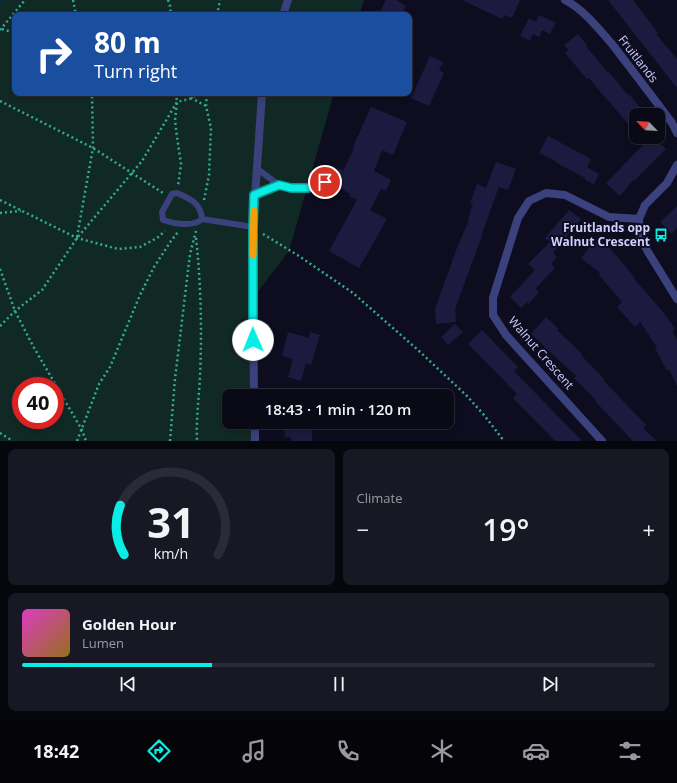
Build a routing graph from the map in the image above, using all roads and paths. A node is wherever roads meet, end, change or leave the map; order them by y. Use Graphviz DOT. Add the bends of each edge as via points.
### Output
graph roads {
  1 [pos="25,0"];
  2 [pos="73,0"];
  3 [pos="168,0"];
  4 [pos="220,0"];
  5 [pos="288,0"];
  6 [pos="565,0"];
  7 [pos="15,12"];
  8 [pos="75,12"];
  9 [pos="171,12"];
  10 [pos="218,12"];
  11 [pos="284,12"];
  12 [pos="12,16"];
  13 [pos="1,30"];
  14 [pos="12,32"];
  15 [pos="92,96"];
  16 [pos="176,96"];
  17 [pos="188,96"];
  18 [pos="207,96"];
  19 [pos="262,96"];
  20 [pos="192,98"];
  21 [pos="0,102"];
  22 [pos="177,102"];
  23 [pos="206,106"];
  24 [pos="677,133"];
  25 [pos="93,148"];
  26 [pos="677,165"];
  27 [pos="256,168"];
  28 [pos="132,172"];
  29 [pos="325,182"];
  30 [pos="279,185"];
  31 [pos="177,193"];
  32 [pos="254,195"];
  33 [pos="170,198"];
  34 [pos="0,200"];
  35 [pos="22,211"];
  36 [pos="0,213"];
  37 [pos="201,218"];
  38 [pos="639,219"];
  39 [pos="173,224"];
  40 [pos="184,224"];
  41 [pos="253,227"];
  42 [pos="196,234"];
  43 [pos="77,238"];
  44 [pos="0,269"];
  45 [pos="677,299"];
  46 [pos="15,311"];
  47 [pos="0,326"];
  48 [pos="254,389"];
  49 [pos="255,429"];
  50 [pos="82,430"];
  51 [pos="0,433"];
  52 [pos="13,441"];
  53 [pos="77,441"];
  54 [pos="86,441"];
  55 [pos="170,441"];
  56 [pos="197,441"];
  57 [pos="255,441"];
  58 [pos="504,441"];
  59 [pos="602,441"];
  1 -- 7 [label="path"];
  2 -- 8 [label="path"];
  3 -- 9 [label="path"];
  4 -- 10 [label="path"];
  5 -- 11 [label="street"];
  6 -- 24 [label="street, Fruitlands" via="574,4 599,28"];
  12 -- 13 [label="path"];
  13 -- 14 [label="path"];
  15 -- 25 [label="path"];
  16 -- 22 [label="path"];
  17 -- 20 [label="path"];
  18 -- 23 [label="path"];
  19 -- 27 [label="street"];
  20 -- 22 [label="path"];
  20 -- 23 [label="path"];
  21 -- 25 [label="path"];
  22 -- 28 [label="path"];
  22 -- 31 [label="path" via="175,120 181,164"];
  23 -- 37 [label="path" via="210,128 209,175"];
  25 -- 28 [label="path"];
  25 -- 43 [label="path"];
  26 -- 38 [label="street" via="667,183 644,205"];
  27 -- 30 [label="lane"];
  27 -- 32 [label="street"];
  28 -- 33 [label="path"];
  28 -- 43 [label="path"];
  29 -- 30 [label="lane" via="308,188"];
  30 -- 32 [label="lane"];
  31 -- 33 [label="lane" via="172,194"];
  31 -- 37 [label="lane" via="197,204"];
  32 -- 41 [label="street"];
  33 -- 39 [label="lane" via="162,212 163,220"];
  34 -- 35 [label="path"];
  35 -- 36 [label="path"];
  35 -- 43 [label="path"];
  37 -- 40 [label="lane"];
  37 -- 41 [label="lane"];
  37 -- 42 [label="path"];
  38 -- 45 [label="street" via="639,235"];
  38 -- 59 [label="street, Walnut Crescent" via="609,217 565,195 546,193 529,201 518,218 493,298 493,315 506,335"];
  39 -- 40 [label="lane"];
  39 -- 43 [label="path" via="157,238 140,247 118,249"];
  40 -- 50 [label="path" via="154,267 140,295 110,367 99,384"];
  41 -- 48 [label="street"];
  41 -- 58 [label="path" via="353,293 467,396"];
  42 -- 55 [label="path" via="190,254"];
  42 -- 56 [label="path" via="200,277"];
  43 -- 46 [label="path" via="42,290"];
  44 -- 46 [label="path"];
  46 -- 47 [label="path"];
  46 -- 50 [label="path"];
  49 -- 57 [label="street"];
  50 -- 53 [label="path"];
  50 -- 54 [label="path"];
  51 -- 52 [label="path"];
}
